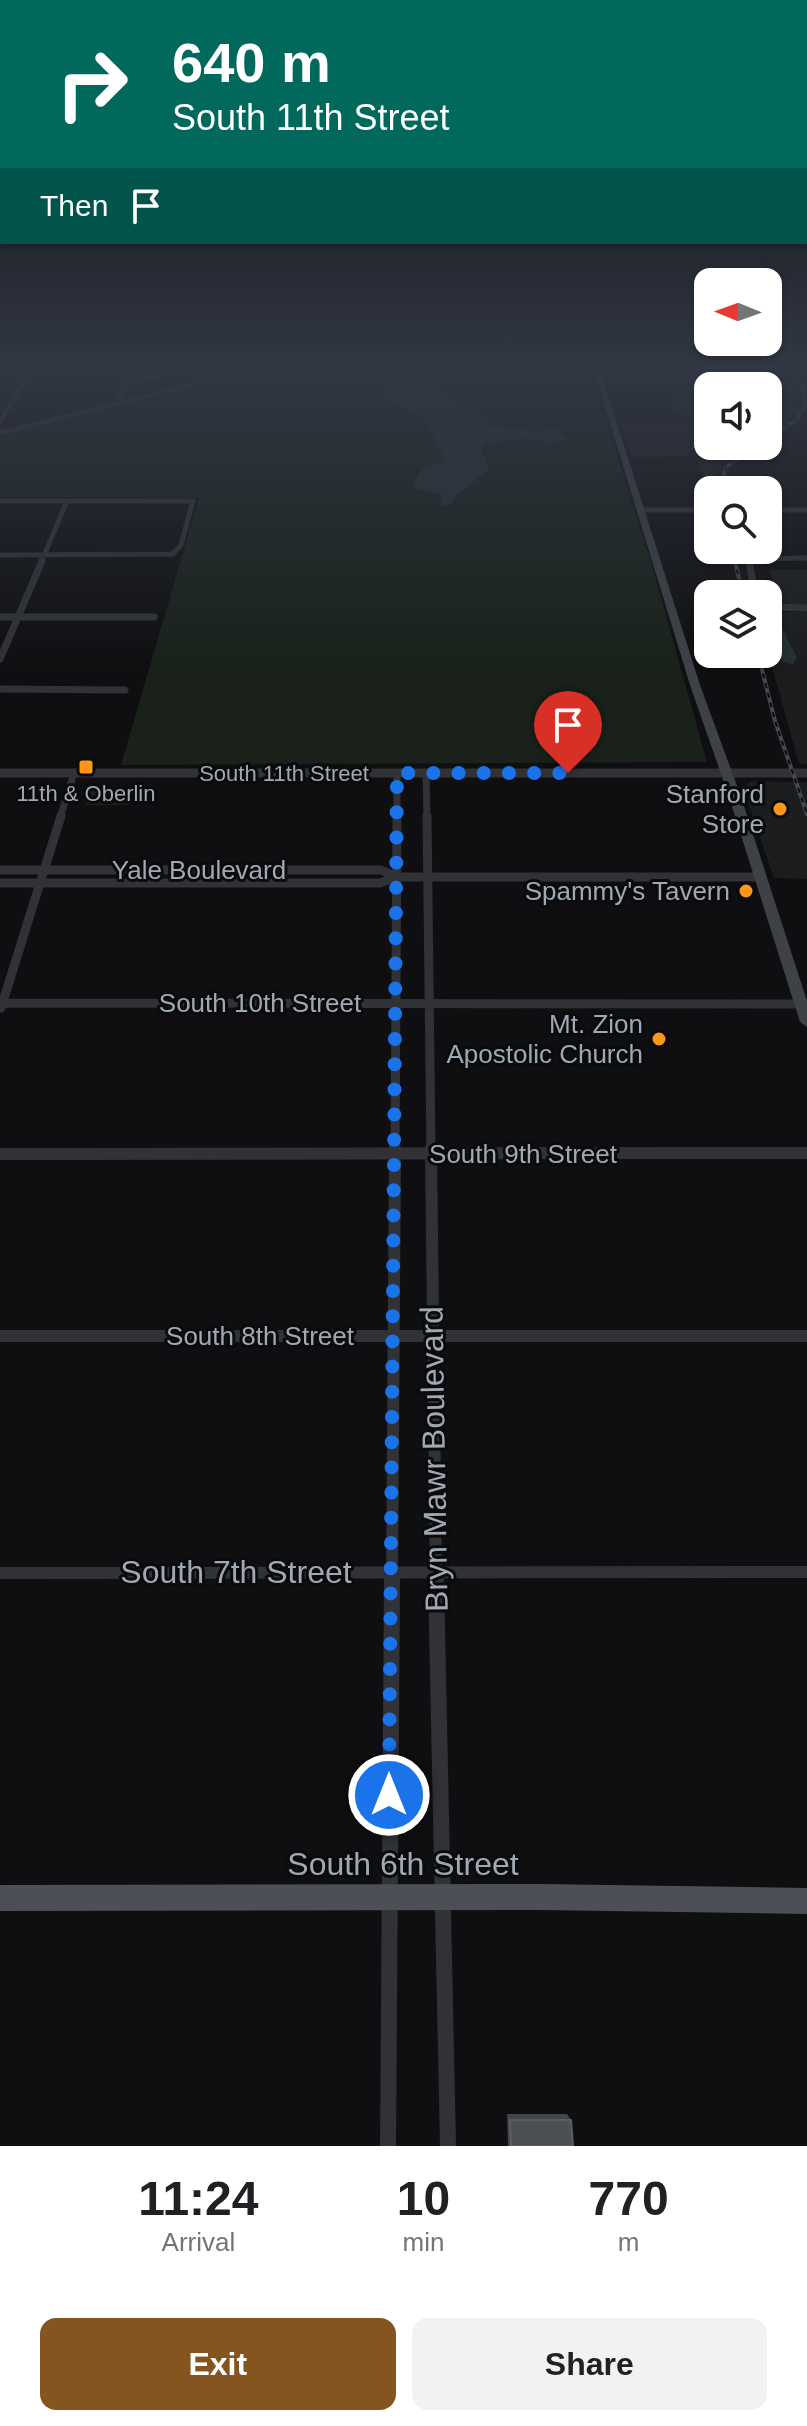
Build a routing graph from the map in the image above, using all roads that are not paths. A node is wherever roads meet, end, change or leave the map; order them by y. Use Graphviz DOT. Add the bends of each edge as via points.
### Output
graph roads {
  1 [pos="628,467"];
  2 [pos="0,501"];
  3 [pos="67,501"];
  4 [pos="641,510"];
  5 [pos="694,510"];
  6 [pos="782,510"];
  7 [pos="807,510"];
  8 [pos="0,555"];
  9 [pos="44,555"];
  10 [pos="807,558"];
  11 [pos="753,580"];
  12 [pos="782,607"];
  13 [pos="807,608"];
  14 [pos="0,617"];
  15 [pos="17,617"];
  16 [pos="154,617"];
  17 [pos="0,659"];
  18 [pos="0,689"];
  19 [pos="125,690"];
  20 [pos="0,773"];
  21 [pos="74,773"];
  22 [pos="397,773"];
  23 [pos="426,773"];
  24 [pos="726,773"];
  25 [pos="807,773"];
  26 [pos="0,870"];
  27 [pos="44,870"];
  28 [pos="397,877"];
  29 [pos="426,877"];
  30 [pos="761,877"];
  31 [pos="0,883"];
  32 [pos="39,883"];
  33 [pos="395,1003"];
  34 [pos="427,1003"];
  35 [pos="804,1004"];
  36 [pos="1,1005"];
  37 [pos="807,1022"];
  38 [pos="395,1153"];
  39 [pos="807,1153"];
  40 [pos="0,1154"];
  41 [pos="430,1154"];
  42 [pos="0,1336"];
  43 [pos="392,1336"];
  44 [pos="432,1336"];
  45 [pos="807,1336"];
  46 [pos="391,1572"];
  47 [pos="436,1572"];
  48 [pos="807,1572"];
  49 [pos="0,1573"];
  50 [pos="0,1898"];
  51 [pos="388,1898"];
  52 [pos="443,1898"];
  53 [pos="807,1901"];
  54 [pos="388,2146"];
  55 [pos="448,2146"];
  1 -- 4 [label="main road"];
  2 -- 3 [label="street"];
  3 -- 9 [label="street"];
  3 -- 9 [label="street" via="193,501 181,545 173,554"];
  4 -- 5 [label="street"];
  4 -- 24 [label="main road"];
  6 -- 7 [label="street"];
  8 -- 9 [label="street"];
  9 -- 15 [label="street"];
  10 -- 11 [label="street" via="749,559"];
  12 -- 13 [label="street"];
  14 -- 15 [label="street"];
  15 -- 16 [label="street"];
  15 -- 17 [label="street"];
  18 -- 19 [label="street"];
  20 -- 21 [label="street, South 11th Street"];
  21 -- 22 [label="street, South 11th Street"];
  21 -- 27 [label="street"];
  22 -- 23 [label="street, South 11th Street"];
  22 -- 28 [label="street, Bryn Mawr Boulevard"];
  23 -- 24 [label="street, South 11th Street"];
  23 -- 29 [label="street, Bryn Mawr Boulevard"];
  24 -- 25 [label="street, South 11th Street"];
  24 -- 30 [label="main road"];
  26 -- 27 [label="street, Yale Boulevard"];
  27 -- 28 [label="street, Yale Boulevard" via="383,870"];
  27 -- 32 [label="street"];
  28 -- 29 [label="street, Yale Boulevard"];
  28 -- 32 [label="street, Yale Boulevard" via="380,883"];
  28 -- 33 [label="street, Bryn Mawr Boulevard"];
  29 -- 30 [label="street, Yale Boulevard"];
  29 -- 34 [label="street, Bryn Mawr Boulevard"];
  30 -- 35 [label="main road"];
  31 -- 32 [label="street, Yale Boulevard"];
  32 -- 36 [label="street"];
  33 -- 34 [label="street, South 10th Street"];
  33 -- 36 [label="street, South 10th Street"];
  33 -- 38 [label="street, Bryn Mawr Boulevard"];
  34 -- 35 [label="street, South 10th Street"];
  34 -- 41 [label="street, Bryn Mawr Boulevard"];
  35 -- 37 [label="main road"];
  38 -- 40 [label="street, South 9th Street"];
  38 -- 41 [label="street, South 9th Street"];
  38 -- 43 [label="street, Bryn Mawr Boulevard"];
  39 -- 41 [label="street, South 9th Street"];
  41 -- 44 [label="street, Bryn Mawr Boulevard"];
  42 -- 43 [label="street, South 8th Street"];
  43 -- 44 [label="street, South 8th Street"];
  43 -- 46 [label="street, Bryn Mawr Boulevard"];
  44 -- 45 [label="street, South 8th Street"];
  44 -- 47 [label="street, Bryn Mawr Boulevard"];
  46 -- 47 [label="street, South 7th Street"];
  46 -- 49 [label="street, South 7th Street"];
  46 -- 51 [label="street, Bryn Mawr Boulevard"];
  47 -- 48 [label="street, South 7th Street"];
  47 -- 52 [label="street, Bryn Mawr Boulevard"];
  50 -- 51 [label="main road, South 6th Street"];
  51 -- 52 [label="main road, South 6th Street"];
  51 -- 54 [label="street, Bryn Mawr Boulevard"];
  52 -- 53 [label="main road, South 6th Street"];
  52 -- 55 [label="street, Bryn Mawr Boulevard"];
}
